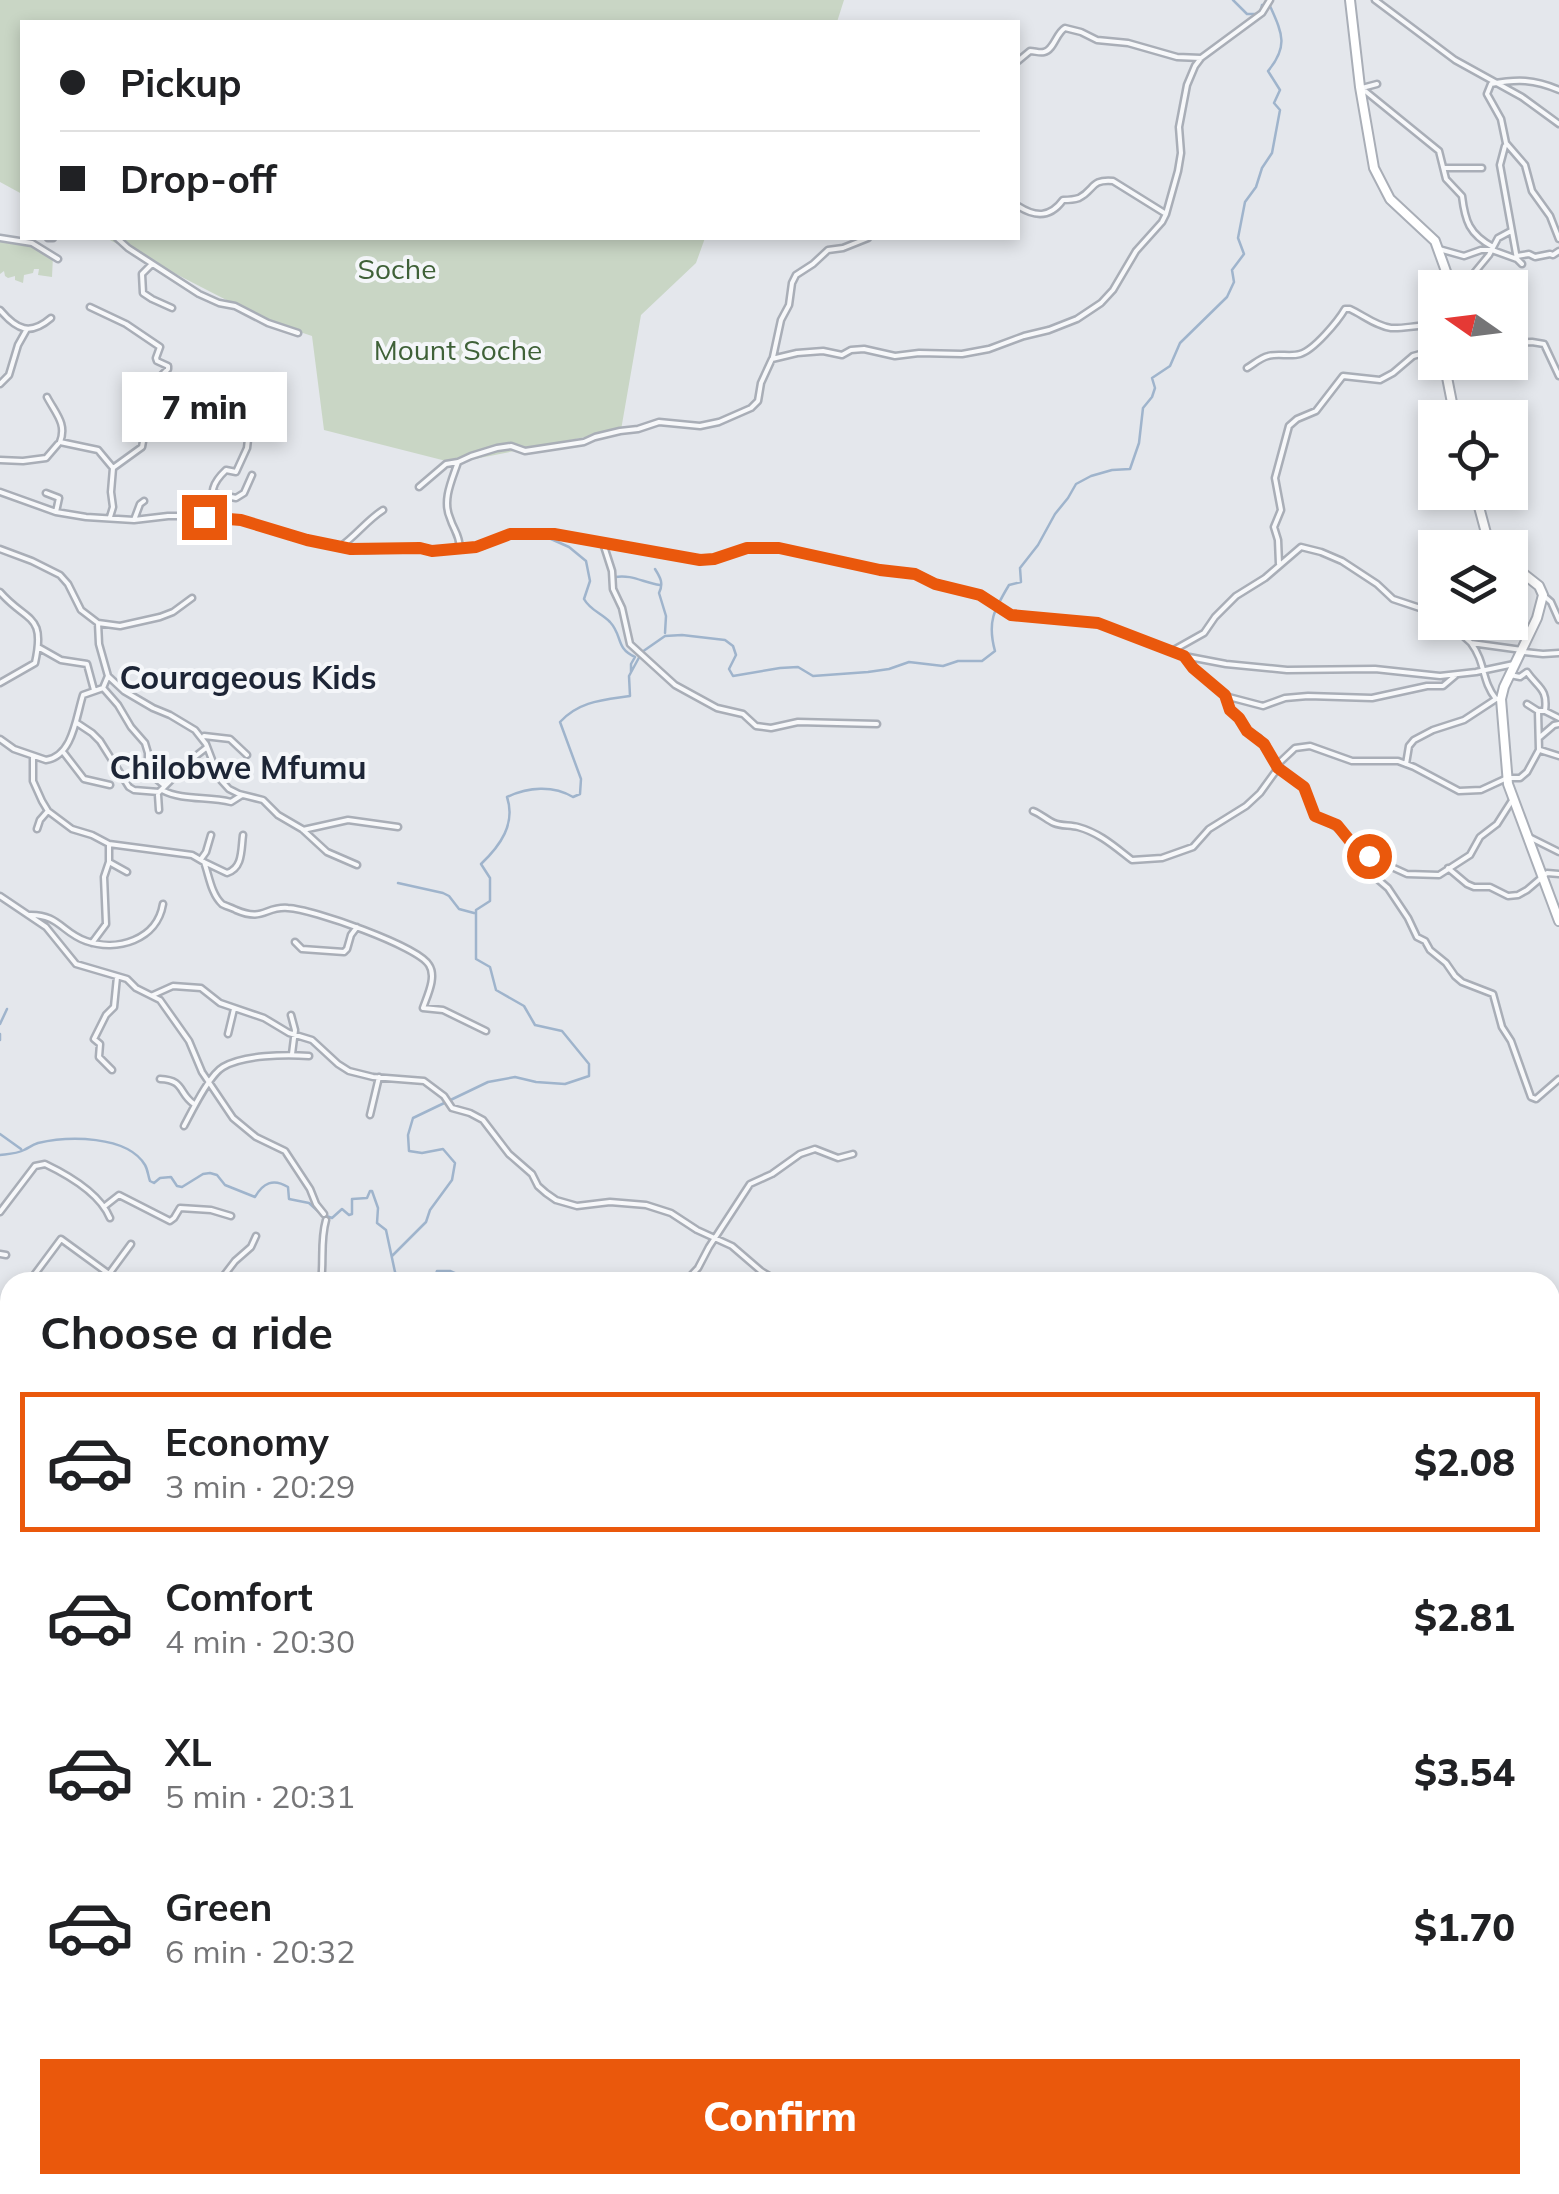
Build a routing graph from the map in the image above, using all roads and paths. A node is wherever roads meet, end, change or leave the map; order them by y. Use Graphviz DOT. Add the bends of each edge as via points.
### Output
graph roads {
  1 [pos="1270,0"];
  2 [pos="1350,0"];
  3 [pos="1375,0"];
  4 [pos="1020,58"];
  5 [pos="1201,58"];
  6 [pos="1497,83"];
  7 [pos="1377,84"];
  8 [pos="1361,88"];
  9 [pos="1559,90"];
  10 [pos="1559,124"];
  11 [pos="1506,143"];
  12 [pos="1444,168"];
  13 [pos="1482,168"];
  14 [pos="1020,207"];
  15 [pos="1166,214"];
  16 [pos="1511,231"];
  17 [pos="20,237"];
  18 [pos="0,238"];
  19 [pos="1559,239"];
  20 [pos="14,240"];
  21 [pos="119,240"];
  22 [pos="863,240"];
  23 [pos="1492,248"];
  24 [pos="1439,249"];
  25 [pos="1559,251"];
  26 [pos="1517,258"];
  27 [pos="58,259"];
  28 [pos="153,264"];
  29 [pos="1522,264"];
  30 [pos="1446,270"];
  31 [pos="1476,270"];
  32 [pos="90,307"];
  33 [pos="172,308"];
  34 [pos="0,310"];
  35 [pos="51,318"];
  36 [pos="1418,325"];
  37 [pos="27,329"];
  38 [pos="298,333"];
  39 [pos="1528,342"];
  40 [pos="1418,355"];
  41 [pos="772,360"];
  42 [pos="1247,368"];
  43 [pos="1559,376"];
  44 [pos="0,384"];
  45 [pos="138,395"];
  46 [pos="48,397"];
  47 [pos="151,398"];
  48 [pos="177,405"];
  49 [pos="258,426"];
  50 [pos="60,442"];
  51 [pos="0,460"];
  52 [pos="458,462"];
  53 [pos="113,468"];
  54 [pos="252,475"];
  55 [pos="420,487"];
  56 [pos="0,492"];
  57 [pos="46,493"];
  58 [pos="212,493"];
  59 [pos="144,501"];
  60 [pos="383,510"];
  61 [pos="56,512"];
  62 [pos="214,516"];
  63 [pos="109,519"];
  64 [pos="134,520"];
  65 [pos="603,544"];
  66 [pos="340,547"];
  67 [pos="460,548"];
  68 [pos="0,549"];
  69 [pos="1279,564"];
  70 [pos="1528,577"];
  71 [pos="0,592"];
  72 [pos="1544,595"];
  73 [pos="192,598"];
  74 [pos="1418,607"];
  75 [pos="1559,620"];
  76 [pos="98,623"];
  77 [pos="1468,640"];
  78 [pos="1471,643"];
  79 [pos="38,648"];
  80 [pos="1171,651"];
  81 [pos="1521,651"];
  82 [pos="1559,653"];
  83 [pos="1184,656"];
  84 [pos="1514,664"];
  85 [pos="1483,670"];
  86 [pos="1510,674"];
  87 [pos="1456,675"];
  88 [pos="108,676"];
  89 [pos="0,683"];
  90 [pos="103,688"];
  91 [pos="94,690"];
  92 [pos="1225,695"];
  93 [pos="1499,699"];
  94 [pos="1526,704"];
  95 [pos="1546,711"];
  96 [pos="1538,712"];
  97 [pos="1559,721"];
  98 [pos="77,723"];
  99 [pos="877,724"];
  100 [pos="201,736"];
  101 [pos="1540,737"];
  102 [pos="0,739"];
  103 [pos="208,747"];
  104 [pos="1539,750"];
  105 [pos="63,752"];
  106 [pos="247,754"];
  107 [pos="32,756"];
  108 [pos="1559,756"];
  109 [pos="1406,764"];
  110 [pos="1277,766"];
  111 [pos="1507,778"];
  112 [pos="110,785"];
  113 [pos="162,790"];
  114 [pos="242,796"];
  115 [pos="1513,800"];
  116 [pos="159,810"];
  117 [pos="48,811"];
  118 [pos="1034,811"];
  119 [pos="398,827"];
  120 [pos="37,829"];
  121 [pos="303,830"];
  122 [pos="211,835"];
  123 [pos="243,835"];
  124 [pos="1530,838"];
  125 [pos="109,844"];
  126 [pos="1359,852"];
  127 [pos="1559,852"];
  128 [pos="202,861"];
  129 [pos="109,862"];
  130 [pos="358,866"];
  131 [pos="1448,868"];
  132 [pos="127,872"];
  133 [pos="1559,874"];
  134 [pos="1542,878"];
  135 [pos="0,896"];
  136 [pos="163,904"];
  137 [pos="29,915"];
  138 [pos="1559,920"];
  139 [pos="358,927"];
  140 [pos="295,942"];
  141 [pos="92,943"];
  142 [pos="118,977"];
  143 [pos="152,995"];
  144 [pos="234,1009"];
  145 [pos="291,1015"];
  146 [pos="486,1031"];
  147 [pos="228,1034"];
  148 [pos="294,1035"];
  149 [pos="292,1054"];
  150 [pos="309,1056"];
  151 [pos="112,1070"];
  152 [pos="379,1077"];
  153 [pos="1559,1079"];
  154 [pos="160,1080"];
  155 [pos="211,1083"];
  156 [pos="196,1106"];
  157 [pos="370,1115"];
  158 [pos="184,1126"];
  159 [pos="853,1154"];
  160 [pos="105,1206"];
  161 [pos="0,1212"];
  162 [pos="230,1216"];
  163 [pos="110,1218"];
  164 [pos="256,1236"];
  165 [pos="715,1238"];
  166 [pos="131,1244"];
  167 [pos="36,1272"];
  168 [pos="106,1272"];
  169 [pos="110,1272"];
  170 [pos="226,1272"];
  171 [pos="321,1272"];
  172 [pos="694,1272"];
  173 [pos="761,1272"];
  1 -- 5 [label="street"];
  2 -- 8 [label="main road"];
  3 -- 6 [label="street"];
  4 -- 5 [label="street" via="1048,50 1065,28"];
  5 -- 15 [label="street" via="1186,85 1178,170"];
  6 -- 9 [label="street" via="1525,79"];
  6 -- 10 [label="street"];
  6 -- 11 [label="street" via="1487,94"];
  7 -- 8 [label="street"];
  8 -- 12 [label="street" via="1439,151"];
  8 -- 24 [label="main road" via="1374,168 1390,199"];
  11 -- 16 [label="street" via="1500,165"];
  11 -- 19 [label="street" via="1525,165"];
  12 -- 13 [label="street"];
  12 -- 23 [label="street" via="1462,196 1470,228"];
  14 -- 15 [label="street" via="1047,214 1107,180"];
  15 -- 41 [label="street" via="1101,302 1049,330 962,354 895,356 864,349"];
  16 -- 23 [label="street"];
  16 -- 26 [label="street"];
  17 -- 20 [label="street"];
  18 -- 20 [label="street"];
  20 -- 27 [label="street"];
  21 -- 28 [label="street"];
  22 -- 41 [label="street" via="828,250 796,275"];
  23 -- 24 [label="street" via="1464,256"];
  23 -- 26 [label="street"];
  23 -- 31 [label="street"];
  24 -- 30 [label="main road"];
  25 -- 26 [label="street"];
  26 -- 29 [label="street"];
  28 -- 33 [label="street" via="142,274 143,293"];
  28 -- 38 [label="street" via="198,294"];
  32 -- 47 [label="street" via="160,347 156,358 168,369"];
  34 -- 37 [label="street"];
  35 -- 37 [label="street"];
  36 -- 42 [label="street" via="1389,328 1346,309 1312,347 1270,355"];
  37 -- 44 [label="street"];
  39 -- 43 [label="street" via="1544,344"];
  40 -- 69 [label="street" via="1380,380 1343,376 1316,412 1289,426 1274,478 1281,510 1274,527"];
  41 -- 52 [label="street" via="758,401 720,422 658,422 584,442 497,448"];
  45 -- 47 [label="street"];
  46 -- 50 [label="street" via="64,426"];
  47 -- 48 [label="street"];
  47 -- 53 [label="street" via="142,448"];
  49 -- 58 [label="street" via="249,431 236,472 226,470"];
  50 -- 51 [label="street" via="46,458"];
  50 -- 53 [label="street" via="98,450"];
  52 -- 55 [label="street"];
  52 -- 67 [label="street" via="447,510"];
  53 -- 63 [label="street"];
  54 -- 58 [label="street" via="236,498"];
  56 -- 61 [label="street"];
  57 -- 61 [label="street" via="59,498"];
  58 -- 62 [label="street"];
  59 -- 64 [label="street"];
  60 -- 66 [label="street"];
  61 -- 63 [label="street"];
  62 -- 64 [label="street"];
  62 -- 66 [label="street"];
  63 -- 64 [label="street"];
  65 -- 67 [label="street" via="515,533"];
  65 -- 80 [label="street" via="700,560 779,548 920,574 980,595 1011,615 1098,623"];
  65 -- 99 [label="street" via="630,644 677,687 743,714 756,726"];
  66 -- 67 [label="street"];
  68 -- 76 [label="street" via="60,575 81,610"];
  69 -- 74 [label="street" via="1301,548 1321,552 1393,599"];
  69 -- 80 [label="street" via="1236,596 1204,634"];
  70 -- 72 [label="main road"];
  71 -- 79 [label="street" via="38,629"];
  72 -- 75 [label="street"];
  72 -- 81 [label="main road"];
  73 -- 76 [label="street" via="160,618"];
  76 -- 88 [label="street"];
  77 -- 78 [label="street"];
  78 -- 81 [label="street"];
  78 -- 85 [label="street"];
  79 -- 89 [label="street" via="35,663"];
  79 -- 91 [label="street" via="87,664"];
  80 -- 83 [label="street"];
  81 -- 82 [label="street"];
  81 -- 84 [label="main road"];
  83 -- 87 [label="street" via="1261,669"];
  83 -- 92 [label="street"];
  84 -- 85 [label="street"];
  84 -- 86 [label="main road"];
  85 -- 87 [label="street"];
  85 -- 93 [label="street"];
  86 -- 93 [label="main road"];
  86 -- 95 [label="street" via="1528,672 1546,697"];
  87 -- 92 [label="street" via="1443,686 1372,698 1308,696 1263,706"];
  88 -- 90 [label="street"];
  88 -- 100 [label="street"];
  90 -- 91 [label="street"];
  90 -- 113 [label="street" via="144,743 148,772"];
  91 -- 98 [label="street" via="82,697"];
  92 -- 110 [label="street"];
  93 -- 109 [label="street" via="1414,740"];
  93 -- 111 [label="main road"];
  94 -- 96 [label="street"];
  95 -- 96 [label="street"];
  95 -- 97 [label="street"];
  96 -- 101 [label="street"];
  97 -- 101 [label="street"];
  98 -- 105 [label="street"];
  98 -- 113 [label="street" via="95,735 130,788"];
  100 -- 103 [label="street"];
  100 -- 106 [label="street" via="230,739"];
  101 -- 104 [label="street"];
  102 -- 107 [label="street"];
  103 -- 113 [label="street"];
  103 -- 114 [label="street" via="220,780"];
  104 -- 108 [label="street"];
  104 -- 111 [label="street" via="1524,775"];
  105 -- 107 [label="street" via="51,760"];
  105 -- 112 [label="street" via="84,779"];
  107 -- 117 [label="street" via="34,784"];
  109 -- 110 [label="street" via="1352,760 1308,746 1295,748"];
  109 -- 111 [label="street" via="1459,791"];
  110 -- 118 [label="street" via="1246,806 1193,847 1150,860 1132,860 1114,844"];
  110 -- 126 [label="street" via="1304,787 1315,816 1337,825"];
  111 -- 115 [label="main road"];
  113 -- 114 [label="street" via="231,802"];
  113 -- 116 [label="street"];
  114 -- 121 [label="street" via="263,800"];
  115 -- 124 [label="main road"];
  115 -- 131 [label="street" via="1470,854"];
  117 -- 120 [label="street"];
  117 -- 125 [label="street"];
  119 -- 121 [label="street" via="348,820"];
  121 -- 130 [label="street" via="327,852"];
  122 -- 128 [label="street"];
  123 -- 128 [label="street" via="234,870"];
  124 -- 127 [label="street"];
  124 -- 134 [label="main road"];
  125 -- 128 [label="street"];
  125 -- 129 [label="street"];
  126 -- 131 [label="street" via="1408,874 1439,875"];
  126 -- 153 [label="street" via="1360,864 1388,888 1417,937 1462,982 1496,997 1531,1097"];
  128 -- 139 [label="street" via="222,903 245,914 288,908"];
  129 -- 132 [label="street"];
  129 -- 141 [label="street" via="106,924"];
  131 -- 134 [label="street" via="1467,884 1508,896"];
  133 -- 134 [label="street"];
  134 -- 138 [label="main road"];
  135 -- 137 [label="street"];
  136 -- 141 [label="street" via="157,922 133,942"];
  137 -- 141 [label="street" via="52,918"];
  137 -- 142 [label="street" via="76,964"];
  139 -- 140 [label="street" via="344,952 302,949"];
  139 -- 146 [label="street" via="428,963 432,976 423,1008"];
  142 -- 143 [label="street"];
  142 -- 151 [label="street" via="114,1007 94,1040"];
  143 -- 144 [label="street" via="173,986 197,987"];
  143 -- 155 [label="street" via="180,1026"];
  144 -- 147 [label="street"];
  144 -- 148 [label="street"];
  145 -- 148 [label="street"];
  148 -- 149 [label="street"];
  148 -- 152 [label="street" via="318,1044 345,1070"];
  149 -- 150 [label="street"];
  149 -- 155 [label="street" via="228,1064"];
  152 -- 157 [label="street"];
  152 -- 165 [label="street" via="424,1081 449,1104 480,1118 556,1200 654,1207"];
  154 -- 156 [label="street" via="180,1085"];
  155 -- 156 [label="street"];
  155 -- 171 [label="street" via="237,1122 285,1150 310,1189 325,1217"];
  156 -- 158 [label="street"];
  159 -- 165 [label="street" via="838,1158 814,1149 753,1182"];
  160 -- 161 [label="street" via="41,1164"];
  160 -- 162 [label="street" via="120,1195 170,1221 180,1208"];
  160 -- 163 [label="street"];
  164 -- 170 [label="street"];
  165 -- 172 [label="street"];
  165 -- 173 [label="street"];
  166 -- 169 [label="street"];
  167 -- 168 [label="street" via="60,1239"];
}
